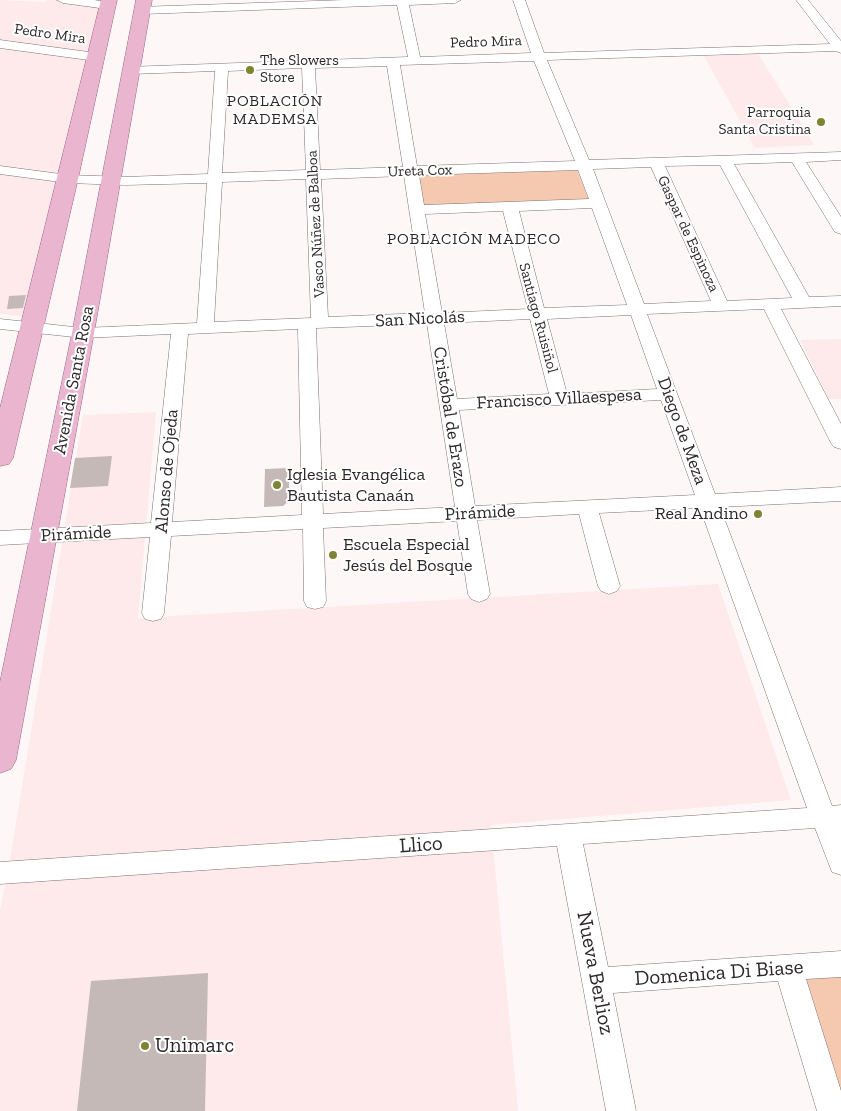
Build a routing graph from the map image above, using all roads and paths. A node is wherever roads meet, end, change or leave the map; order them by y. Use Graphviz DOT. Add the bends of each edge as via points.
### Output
graph roads {
  1 [pos="63,0"];
  2 [pos="455,0"];
  3 [pos="519,0"];
  4 [pos="802,0"];
  5 [pos="402,1"];
  6 [pos="108,3"];
  7 [pos="143,5"];
  8 [pos="0,44"];
  9 [pos="840,47"];
  10 [pos="96,57"];
  11 [pos="539,57"];
  12 [pos="415,61"];
  13 [pos="393,62"];
  14 [pos="308,64"];
  15 [pos="222,67"];
  16 [pos="131,70"];
  17 [pos="841,156"];
  18 [pos="796,158"];
  19 [pos="725,160"];
  20 [pos="656,162"];
  21 [pos="584,165"];
  22 [pos="0,170"];
  23 [pos="411,171"];
  24 [pos="313,175"];
  25 [pos="215,178"];
  26 [pos="68,179"];
  27 [pos="111,181"];
  28 [pos="598,204"];
  29 [pos="510,207"];
  30 [pos="417,210"];
  31 [pos="841,229"];
  32 [pos="841,301"];
  33 [pos="803,302"];
  34 [pos="770,304"];
  35 [pos="721,306"];
  36 [pos="637,310"];
  37 [pos="537,314"];
  38 [pos="435,319"];
  39 [pos="0,324"];
  40 [pos="314,324"];
  41 [pos="32,329"];
  42 [pos="205,329"];
  43 [pos="180,330"];
  44 [pos="83,333"];
  45 [pos="668,394"];
  46 [pos="560,399"];
  47 [pos="449,405"];
  48 [pos="833,410"];
  49 [pos="841,443"];
  50 [pos="0,458"];
  51 [pos="841,494"];
  52 [pos="708,501"];
  53 [pos="587,507"];
  54 [pos="466,514"];
  55 [pos="313,522"];
  56 [pos="161,530"];
  57 [pos="43,536"];
  58 [pos="0,538"];
  59 [pos="609,586"];
  60 [pos="479,594"];
  61 [pos="315,601"];
  62 [pos="153,613"];
  63 [pos="0,760"];
  64 [pos="832,817"];
  65 [pos="568,835"];
  66 [pos="841,864"];
  67 [pos="0,873"];
  68 [pos="841,964"];
  69 [pos="788,968"];
  70 [pos="596,981"];
  71 [pos="621,1111"];
  72 [pos="832,1111"];
  1 -- 6 [label="street"];
  2 -- 5 [label="street"];
  3 -- 11 [label="street, Diego de Meza"];
  4 -- 9 [label="street"];
  5 -- 7 [label="street"];
  5 -- 12 [label="street"];
  6 -- 10 [label="main road"];
  7 -- 16 [label="main road, Avenida Santa Rosa"];
  8 -- 10 [label="street, Pedro Mira"];
  9 -- 11 [label="street, Pedro Mira"];
  10 -- 26 [label="main road"];
  11 -- 12 [label="street, Pedro Mira"];
  11 -- 21 [label="street, Diego de Meza"];
  12 -- 13 [label="street, Pedro Mira"];
  13 -- 14 [label="street, Pedro Mira"];
  13 -- 23 [label="street, Cristóbal de Erazo"];
  14 -- 15 [label="street, Pedro Mira"];
  14 -- 24 [label="street, Vasco Núñez de Balboa"];
  15 -- 16 [label="street, Pedro Mira"];
  15 -- 25 [label="street"];
  16 -- 27 [label="main road, Avenida Santa Rosa"];
  17 -- 18 [label="street, Ureta Cox"];
  18 -- 19 [label="street, Ureta Cox"];
  18 -- 31 [label="street"];
  19 -- 20 [label="street, Ureta Cox"];
  19 -- 33 [label="street"];
  20 -- 21 [label="street, Ureta Cox"];
  20 -- 35 [label="street, Gaspar de Espinoza"];
  21 -- 23 [label="street, Ureta Cox"];
  21 -- 28 [label="street, Diego de Meza"];
  22 -- 26 [label="street, Ureta Cox"];
  23 -- 24 [label="street, Ureta Cox"];
  23 -- 30 [label="street, Cristóbal de Erazo"];
  24 -- 25 [label="street, Ureta Cox"];
  24 -- 40 [label="street, Vasco Núñez de Balboa"];
  25 -- 27 [label="street, Ureta Cox"];
  25 -- 42 [label="street"];
  26 -- 27 [label="street, Ureta Cox"];
  26 -- 41 [label="main road"];
  27 -- 44 [label="main road, Avenida Santa Rosa"];
  28 -- 29 [label="street"];
  28 -- 36 [label="street, Diego de Meza"];
  29 -- 30 [label="street"];
  29 -- 37 [label="street, Santiago Ruisiñol"];
  30 -- 38 [label="street, Cristóbal de Erazo"];
  32 -- 33 [label="street, San Nicolás"];
  33 -- 34 [label="street, San Nicolás"];
  34 -- 35 [label="street, San Nicolás"];
  34 -- 48 [label="street"];
  35 -- 36 [label="street, San Nicolás"];
  36 -- 37 [label="street, San Nicolás"];
  36 -- 45 [label="street, Diego de Meza"];
  37 -- 38 [label="street, San Nicolás"];
  37 -- 46 [label="street, Santiago Ruisiñol"];
  38 -- 40 [label="street, San Nicolás"];
  38 -- 47 [label="street, Cristóbal de Erazo"];
  39 -- 41 [label="street, San Nicolás"];
  40 -- 42 [label="street, San Nicolás"];
  40 -- 55 [label="street, Vasco Núñez de Balboa"];
  41 -- 44 [label="street, San Nicolás"];
  41 -- 50 [label="main road"];
  42 -- 43 [label="street, San Nicolás"];
  43 -- 44 [label="street, San Nicolás"];
  43 -- 56 [label="street, Alonso de Ojeda"];
  44 -- 57 [label="main road, Avenida Santa Rosa"];
  45 -- 46 [label="street, Francisco Villaespesa"];
  45 -- 52 [label="street, Diego de Meza"];
  46 -- 47 [label="street, Francisco Villaespesa"];
  47 -- 54 [label="street, Cristóbal de Erazo"];
  48 -- 49 [label="street"];
  51 -- 52 [label="street, Pirámide"];
  52 -- 53 [label="street, Pirámide"];
  52 -- 64 [label="street, Diego de Meza"];
  53 -- 54 [label="street, Pirámide"];
  53 -- 59 [label="street"];
  54 -- 55 [label="street, Pirámide"];
  54 -- 60 [label="street, Cristóbal de Erazo"];
  55 -- 56 [label="street, Pirámide"];
  55 -- 61 [label="street, Vasco Núñez de Balboa"];
  56 -- 57 [label="street, Pirámide"];
  56 -- 62 [label="street, Alonso de Ojeda"];
  57 -- 58 [label="street, Pirámide"];
  57 -- 63 [label="main road, Avenida Santa Rosa"];
  64 -- 65 [label="street, Llico"];
  64 -- 66 [label="street, Diego de Meza"];
  65 -- 67 [label="street, Llico"];
  65 -- 70 [label="street, Nueva Berlioz"];
  68 -- 69 [label="street, Domenica Di Biase"];
  69 -- 70 [label="street, Domenica Di Biase"];
  69 -- 72 [label="street"];
  70 -- 71 [label="street, Nueva Berlioz"];
}
